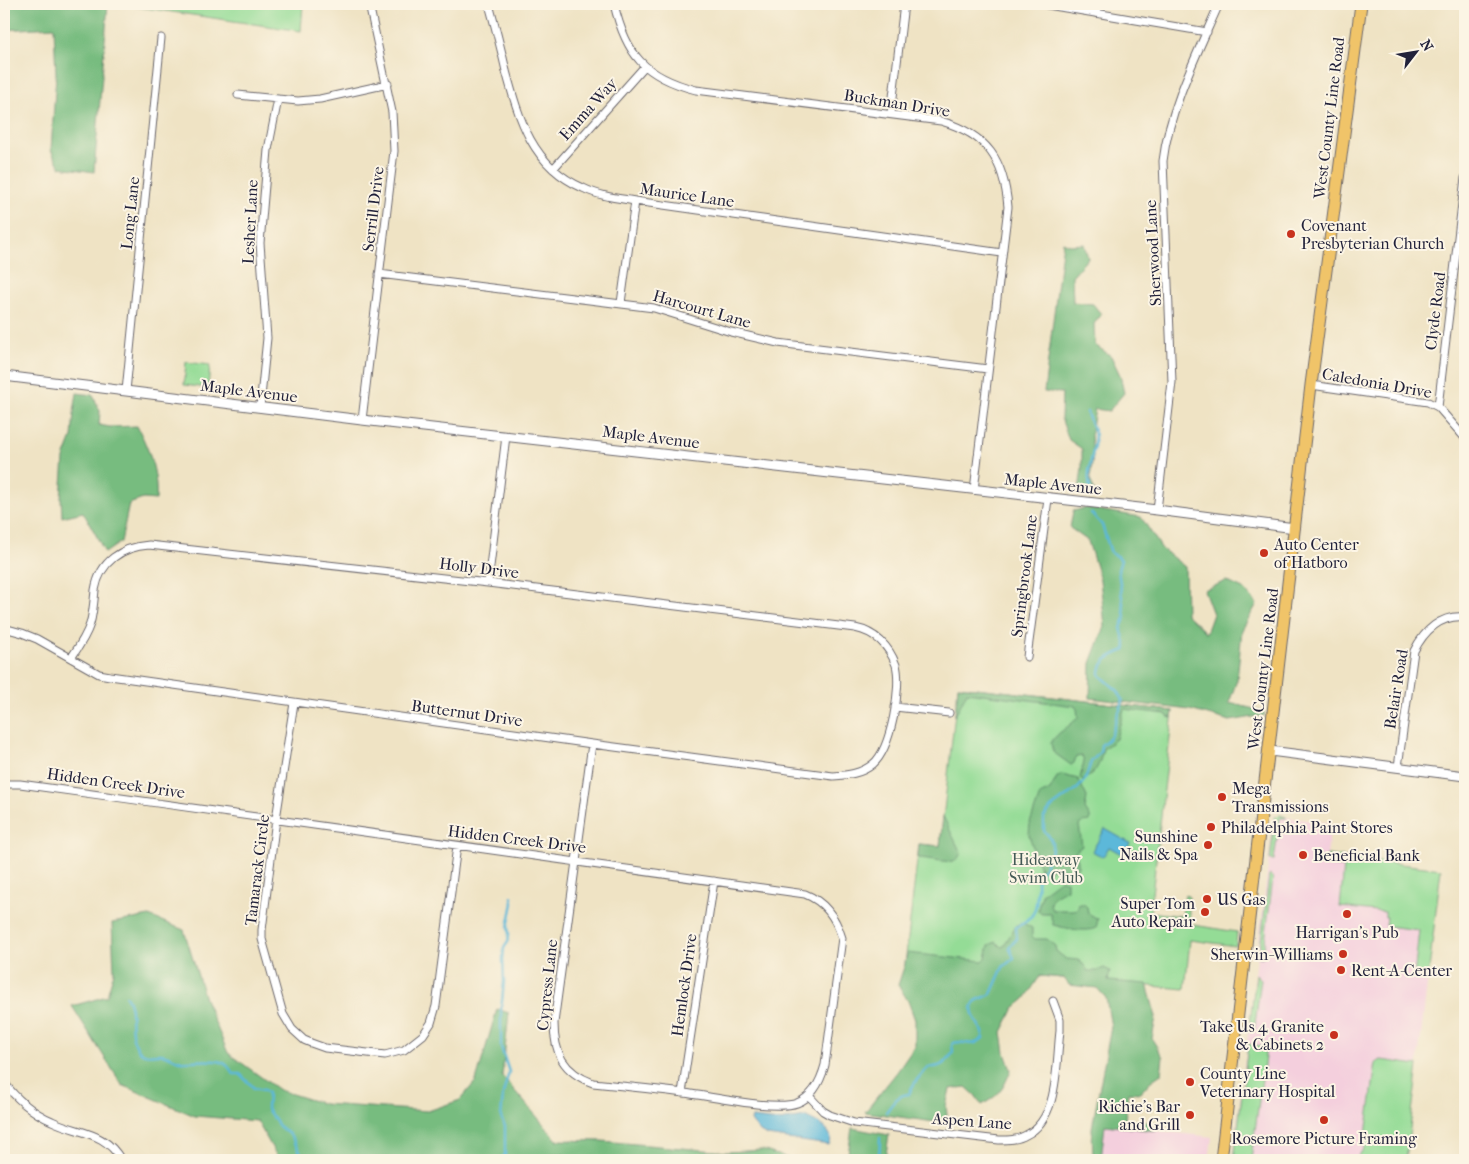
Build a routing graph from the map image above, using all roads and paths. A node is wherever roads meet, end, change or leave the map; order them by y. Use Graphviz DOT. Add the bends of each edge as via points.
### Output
graph roads {
  1 [pos="369,4"];
  2 [pos="489,4"];
  3 [pos="614,4"];
  4 [pos="904,4"];
  5 [pos="1043,4"];
  6 [pos="1219,4"];
  7 [pos="1361,4"];
  8 [pos="1206,32"];
  9 [pos="161,38"];
  10 [pos="644,67"];
  11 [pos="388,84"];
  12 [pos="238,95"];
  13 [pos="278,99"];
  14 [pos="891,114"];
  15 [pos="552,169"];
  16 [pos="1465,178"];
  17 [pos="635,201"];
  18 [pos="1002,254"];
  19 [pos="379,274"];
  20 [pos="622,303"];
  21 [pos="988,369"];
  22 [pos="4,376"];
  23 [pos="1312,385"];
  24 [pos="126,391"];
  25 [pos="260,407"];
  26 [pos="1438,407"];
  27 [pos="362,420"];
  28 [pos="506,436"];
  29 [pos="1465,438"];
  30 [pos="974,490"];
  31 [pos="1048,499"];
  32 [pos="1157,510"];
  33 [pos="1295,528"];
  34 [pos="488,583"];
  35 [pos="1465,617"];
  36 [pos="4,628"];
  37 [pos="1027,657"];
  38 [pos="71,658"];
  39 [pos="294,703"];
  40 [pos="895,708"];
  41 [pos="948,713"];
  42 [pos="592,744"];
  43 [pos="1270,751"];
  44 [pos="1398,767"];
  45 [pos="1465,776"];
  46 [pos="4,784"];
  47 [pos="276,819"];
  48 [pos="457,846"];
  49 [pos="576,860"];
  50 [pos="714,881"];
  51 [pos="1053,1002"];
  52 [pos="4,1082"];
  53 [pos="682,1093"];
  54 [pos="809,1096"];
  55 [pos="121,1160"];
  56 [pos="1221,1160"];
  1 -- 11 [label="street, Serrill Drive"];
  2 -- 15 [label="street, Maurice Lane" via="518,116 533,145"];
  3 -- 10 [label="street, Buckman Drive" via="622,34"];
  4 -- 14 [label="street"];
  5 -- 8 [label="street"];
  6 -- 8 [label="street, Sherwood Lane"];
  7 -- 23 [label="main road, West County Line Road"];
  8 -- 32 [label="street, Sherwood Lane" via="1165,139 1163,161 1172,382"];
  9 -- 24 [label="street, Long Lane"];
  10 -- 14 [label="street, Buckman Drive" via="668,81 696,90"];
  10 -- 15 [label="street, Emma Way"];
  11 -- 13 [label="street" via="320,99"];
  11 -- 19 [label="street, Serrill Drive" via="394,151"];
  12 -- 13 [label="street"];
  13 -- 25 [label="street, Lesher Lane" via="268,150 260,243 266,338"];
  14 -- 18 [label="street, Buckman Drive" via="958,126 988,148 1001,169 1007,193"];
  15 -- 17 [label="street, Maurice Lane" via="581,188"];
  16 -- 26 [label="street, Clyde Road"];
  17 -- 18 [label="street, Maurice Lane"];
  17 -- 20 [label="street"];
  18 -- 21 [label="street, Buckman Drive"];
  19 -- 20 [label="street, Harcourt Lane"];
  19 -- 27 [label="street, Serrill Drive"];
  20 -- 21 [label="street, Harcourt Lane" via="660,309 778,343"];
  21 -- 30 [label="street, Buckman Drive"];
  22 -- 24 [label="street, Maple Avenue"];
  23 -- 26 [label="street, Caledonia Drive" via="1428,402"];
  23 -- 33 [label="main road, West County Line Road"];
  24 -- 25 [label="street, Maple Avenue"];
  25 -- 27 [label="street, Maple Avenue"];
  26 -- 29 [label="street"];
  27 -- 28 [label="street, Maple Avenue"];
  28 -- 30 [label="street, Maple Avenue"];
  28 -- 34 [label="street"];
  30 -- 31 [label="street, Maple Avenue"];
  31 -- 32 [label="street, Maple Avenue"];
  31 -- 37 [label="street, Springbrook Lane"];
  32 -- 33 [label="street, Maple Avenue"];
  33 -- 43 [label="main road, West County Line Road"];
  34 -- 38 [label="street, Holly Drive" via="139,546 114,556 101,572 90,624"];
  34 -- 40 [label="street, Holly Drive" via="864,630 878,637 893,659 897,678"];
  35 -- 44 [label="street, Belair Road" via="1451,617 1436,623 1423,635 1414,651"];
  36 -- 38 [label="street, Butternut Drive" via="22,633"];
  38 -- 39 [label="street, Butternut Drive" via="99,674"];
  39 -- 42 [label="street, Butternut Drive"];
  39 -- 47 [label="street, Tamarack Circle"];
  40 -- 41 [label="street"];
  40 -- 42 [label="street, Butternut Drive" via="885,748 873,764 855,774 833,776"];
  42 -- 49 [label="street, Cypress Lane"];
  43 -- 44 [label="street"];
  43 -- 56 [label="main road, West County Line Road"];
  44 -- 45 [label="street"];
  46 -- 47 [label="street, Hidden Creek Drive"];
  47 -- 48 [label="street, Hidden Creek Drive"];
  47 -- 48 [label="street, Tamarack Circle" via="262,939 286,1020 304,1040 325,1048 385,1056 411,1046 427,1029 436,1006"];
  48 -- 49 [label="street, Hidden Creek Drive"];
  49 -- 50 [label="street, Hidden Creek Drive"];
  49 -- 53 [label="street, Cypress Lane" via="554,1023 554,1043 558,1053 563,1063 580,1078 593,1083"];
  50 -- 53 [label="street, Hemlock Drive"];
  50 -- 54 [label="street, Hidden Creek Drive" via="805,894 822,903 839,928 842,938 825,1065"];
  51 -- 54 [label="street, Aspen Lane" via="1060,1020 1060,1032 1052,1103 1045,1118 1026,1135 999,1140 854,1123 830,1115"];
  52 -- 55 [label="street" via="39,1114 60,1125 97,1136 112,1147"];
  53 -- 54 [label="street, Cypress Lane" via="776,1106 798,1103"];
}
